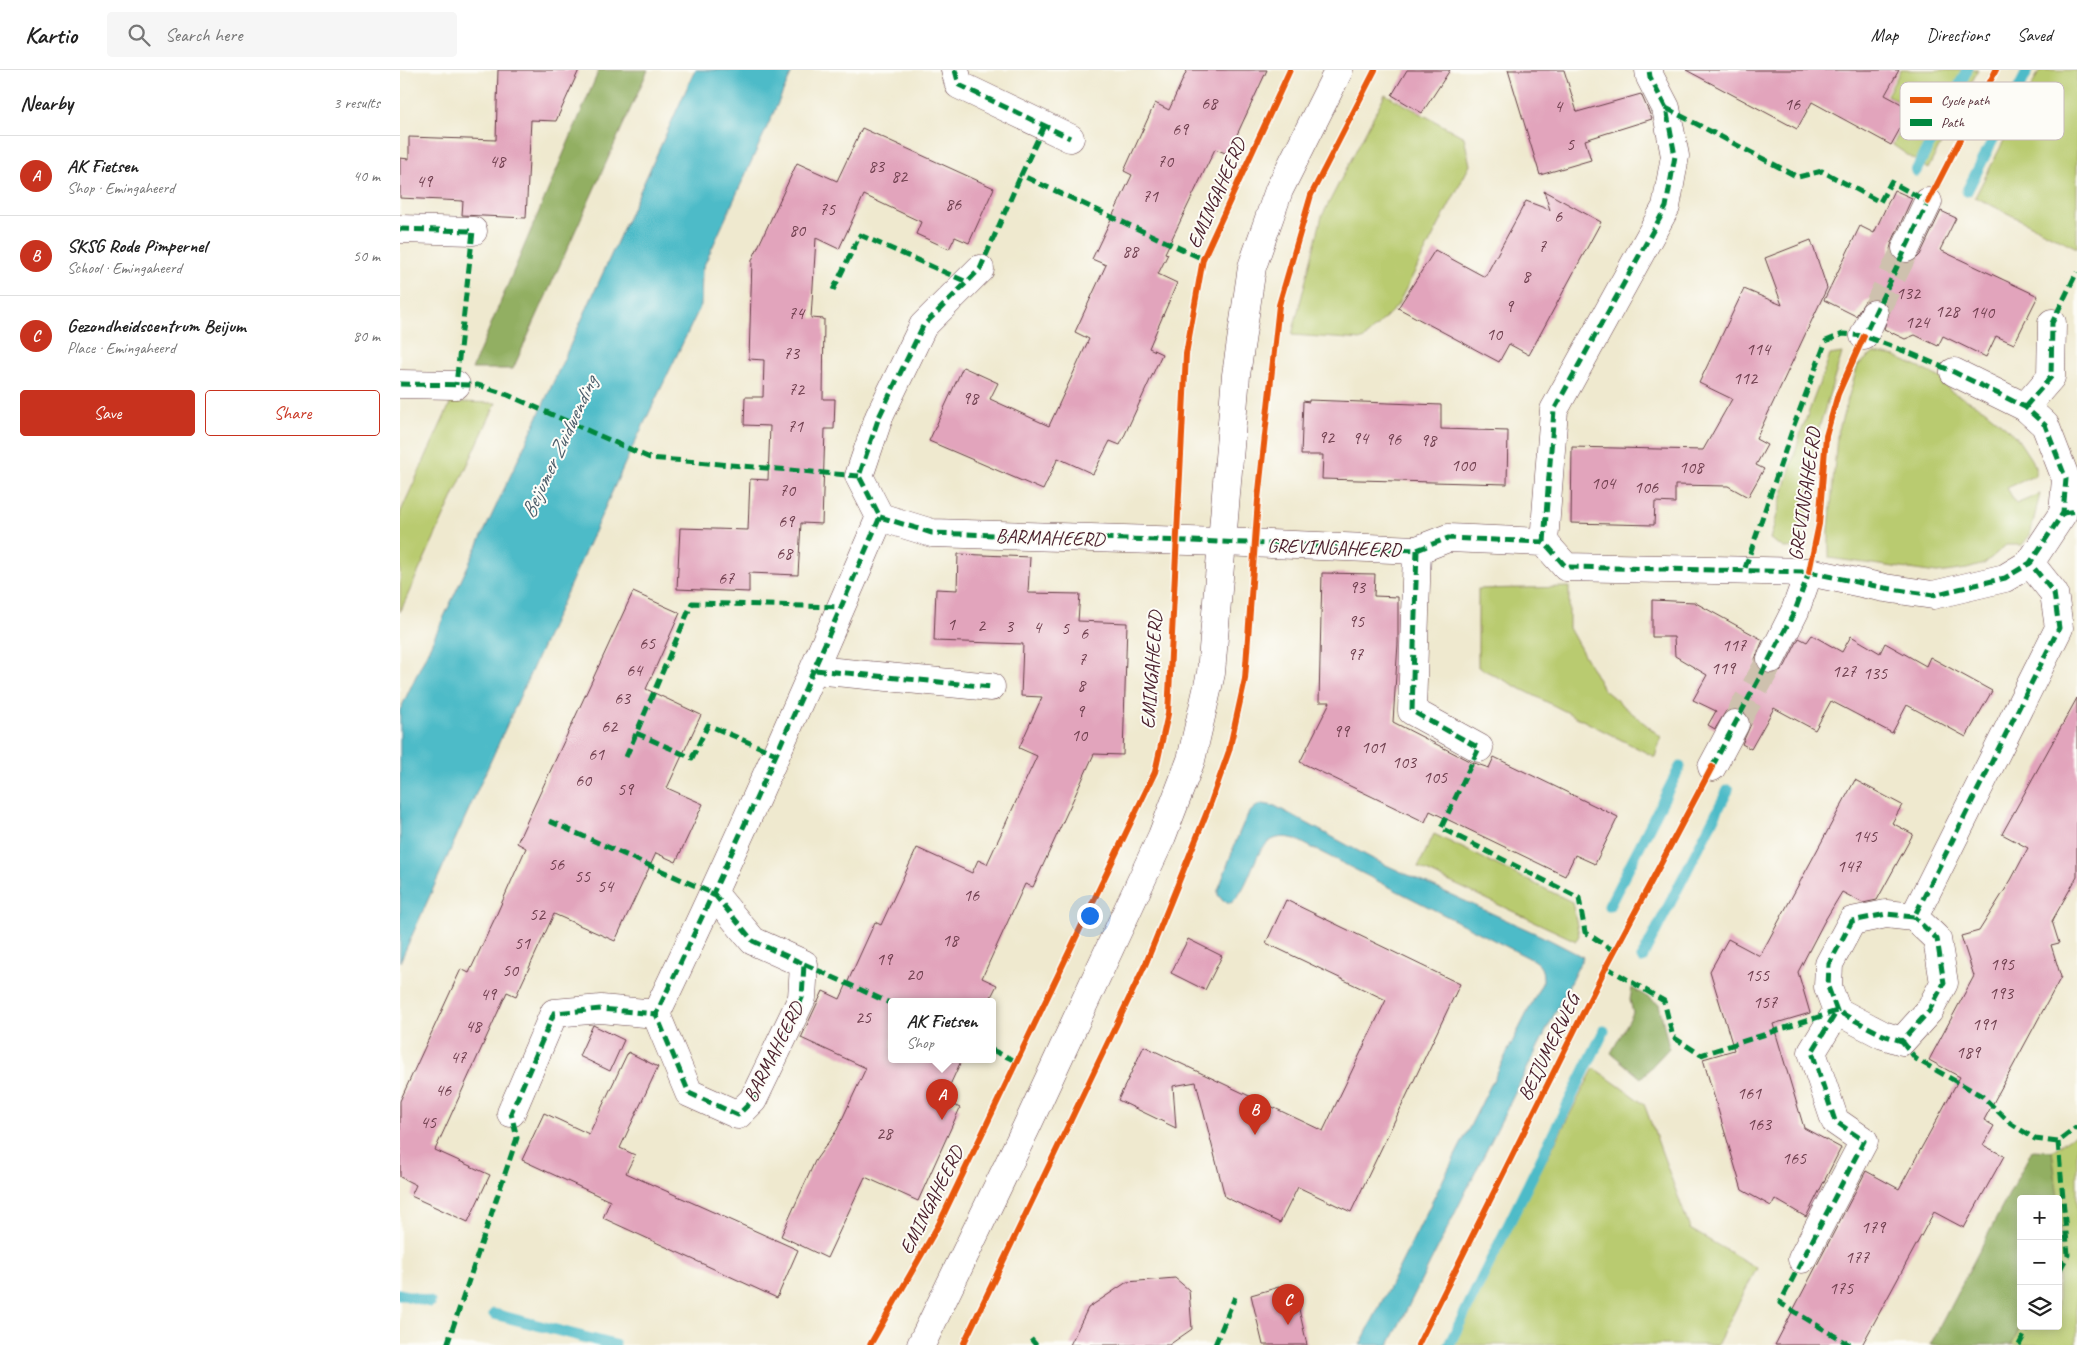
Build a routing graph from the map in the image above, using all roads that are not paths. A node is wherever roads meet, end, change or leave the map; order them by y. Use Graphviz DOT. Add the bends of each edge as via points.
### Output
graph roads {
  1 [pos="955,70"];
  2 [pos="1339,70"];
  3 [pos="1649,70"];
  4 [pos="1070,138"];
  5 [pos="1928,202"];
  6 [pos="400,228"];
  7 [pos="473,231"];
  8 [pos="1906,248"];
  9 [pos="980,268"];
  10 [pos="2052,323"];
  11 [pos="1954,372"];
  12 [pos="400,384"];
  13 [pos="456,385"];
  14 [pos="2025,407"];
  15 [pos="2070,512"];
  16 [pos="880,517"];
  17 [pos="1221,542"];
  18 [pos="1544,542"];
  19 [pos="1417,550"];
  20 [pos="2030,563"];
  21 [pos="1809,572"];
  22 [pos="1771,659"];
  23 [pos="815,670"];
  24 [pos="991,687"];
  25 [pos="1735,724"];
  26 [pos="1479,748"];
  27 [pos="1712,767"];
  28 [pos="714,894"];
  29 [pos="1914,917"];
  30 [pos="1837,1012"];
  31 [pos="656,1014"];
  32 [pos="511,1113"];
  33 [pos="1802,1259"];
  34 [pos="921,1345"];
  1 -- 4 [label="street" via="959,85"];
  2 -- 17 [label="street" via="1279,190 1252,267 1236,375"];
  3 -- 18 [label="street" via="1666,108 1675,156 1666,207 1554,410"];
  5 -- 8 [label="street"];
  6 -- 7 [label="street"];
  9 -- 16 [label="street" via="923,326 879,417 859,476"];
  10 -- 14 [label="street" via="2051,377"];
  11 -- 14 [label="street, GREVINGAHEERD"];
  12 -- 13 [label="street"];
  14 -- 15 [label="street, GREVINGAHEERD" via="2045,425 2066,479"];
  15 -- 20 [label="street, GREVINGAHEERD"];
  16 -- 17 [label="street, BARMAHEERD" via="932,533"];
  16 -- 23 [label="street"];
  17 -- 19 [label="street, GREVINGAHEERD"];
  17 -- 34 [label="street" via="1211,673 1188,768 1154,854"];
  18 -- 19 [label="street, GREVINGAHEERD" via="1448,538"];
  18 -- 21 [label="street, GREVINGAHEERD" via="1566,567"];
  19 -- 26 [label="street, GREVINGAHEERD" via="1412,711"];
  20 -- 21 [label="street, GREVINGAHEERD" via="2005,578 1933,595"];
  20 -- 29 [label="street" via="2054,593 2059,628"];
  21 -- 22 [label="street, GREVINGAHEERD" via="1795,611"];
  23 -- 24 [label="street"];
  23 -- 28 [label="street"];
  25 -- 27 [label="street"];
  28 -- 31 [label="street"];
  28 -- 31 [label="street, BARMAHEERD" via="753,941 804,964 802,998 753,1100 738,1115 689,1094"];
  29 -- 30 [label="street" via="1886,914 1852,921 1829,964 1828,987"];
  29 -- 30 [label="street" via="1937,939 1944,983 1929,1011 1902,1041"];
  30 -- 33 [label="street" via="1812,1052 1835,1121 1864,1141"];
  31 -- 32 [label="street" via="601,1009 554,1014"];
}
